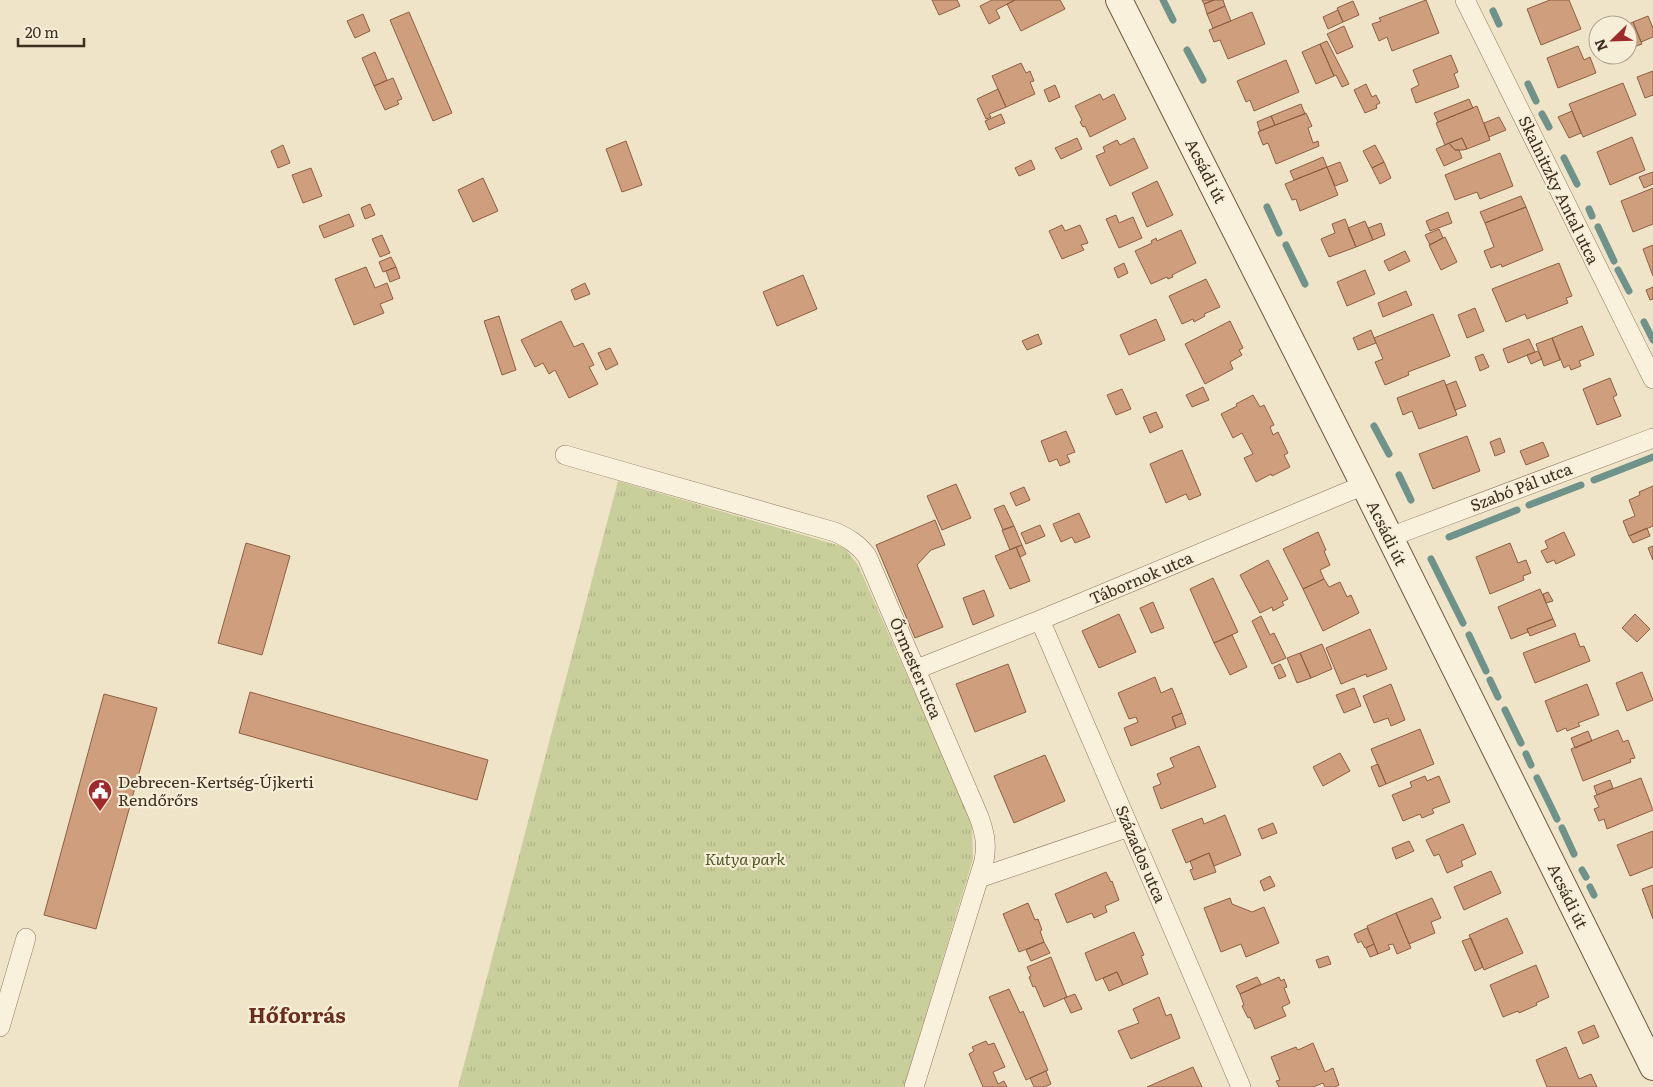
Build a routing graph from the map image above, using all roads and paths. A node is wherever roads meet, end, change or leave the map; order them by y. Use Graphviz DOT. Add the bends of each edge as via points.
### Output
graph roads {
  1 [pos="1119,0"];
  2 [pos="1465,0"];
  3 [pos="1653,380"];
  4 [pos="1653,438"];
  5 [pos="565,456"];
  6 [pos="1364,485"];
  7 [pos="1390,537"];
  8 [pos="1040,620"];
  9 [pos="916,669"];
  10 [pos="1129,827"];
  11 [pos="979,878"];
  12 [pos="26,938"];
  13 [pos="0,1027"];
  14 [pos="1653,1067"];
  15 [pos="914,1087"];
  16 [pos="1241,1087"];
  1 -- 6 [label="main road, Acsádi út"];
  2 -- 3 [label="street, Skalnitzky Antal utca"];
  4 -- 7 [label="street, Szabó Pál utca"];
  5 -- 9 [label="street, Őrmester utca" via="845,536 867,556"];
  6 -- 7 [label="main road, Acsádi út"];
  6 -- 8 [label="street, Tábornok utca"];
  7 -- 14 [label="main road, Acsádi út"];
  8 -- 9 [label="street, Tábornok utca"];
  8 -- 10 [label="street, Százados utca"];
  9 -- 11 [label="street, Őrmester utca" via="984,831 986,846"];
  10 -- 11 [label="street"];
  10 -- 16 [label="street, Százados utca"];
  11 -- 15 [label="street, Őrmester utca"];
  12 -- 13 [label="street"];
}
